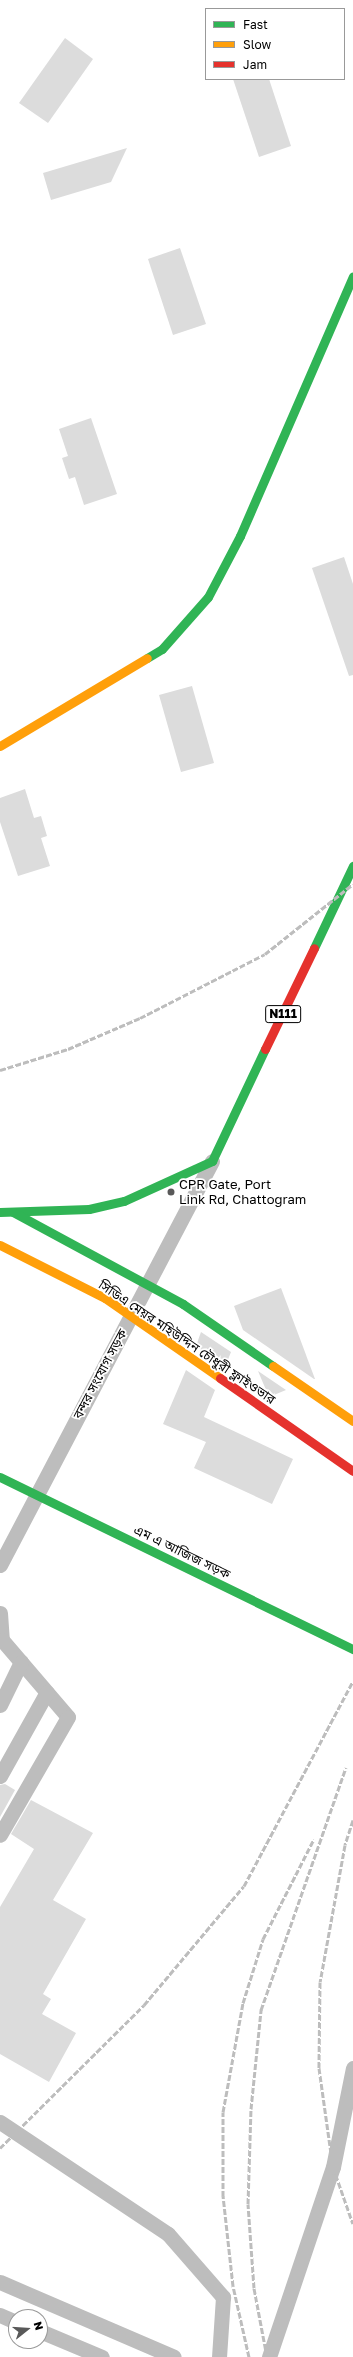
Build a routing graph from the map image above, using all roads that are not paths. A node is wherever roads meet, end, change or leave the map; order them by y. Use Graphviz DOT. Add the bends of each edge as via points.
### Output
graph roads {
  1 [pos="353,276"];
  2 [pos="0,746"];
  3 [pos="353,866"];
  4 [pos="212,1161"];
  5 [pos="0,1204"];
  6 [pos="0,1212"];
  7 [pos="0,1245"];
  8 [pos="353,1421"];
  9 [pos="353,1472"];
  10 [pos="0,1477"];
  11 [pos="0,1565"];
  12 [pos="0,1613"];
  13 [pos="353,1649"];
  14 [pos="21,1662"];
  15 [pos="48,1692"];
  16 [pos="0,1705"];
  17 [pos="0,1776"];
  18 [pos="0,1835"];
  19 [pos="353,2068"];
  20 [pos="0,2122"];
  21 [pos="0,2282"];
  22 [pos="48,2335"];
  23 [pos="98,2356"];
  24 [pos="174,2357"];
  25 [pos="219,2357"];
  26 [pos="269,2357"];
  1 -- 2 [label="main road" via="240,536 208,597 162,649"];
  3 -- 4 [label="main road, বন্দর সংযোগ সড়ক / N111"];
  4 -- 6 [label="main road" via="124,1201 89,1209"];
  4 -- 11 [label="lane, বন্দর সংযোগ সড়ক"];
  5 -- 8 [label="main road" via="183,1304"];
  7 -- 9 [label="main road, সিডিএ মেয়র মহিউদ্দিন চৌধুরী ফ্লাইওভার" via="105,1298"];
  10 -- 13 [label="main road, এম এ আজিজ সড়ক"];
  12 -- 14 [label="lane" via="2,1640"];
  14 -- 15 [label="lane"];
  14 -- 16 [label="lane"];
  15 -- 17 [label="lane"];
  15 -- 18 [label="lane" via="68,1717"];
  19 -- 26 [label="lane" via="333,2167"];
  20 -- 25 [label="lane" via="168,2234 223,2296"];
  21 -- 24 [label="lane"];
  22 -- 23 [label="lane"];
}
